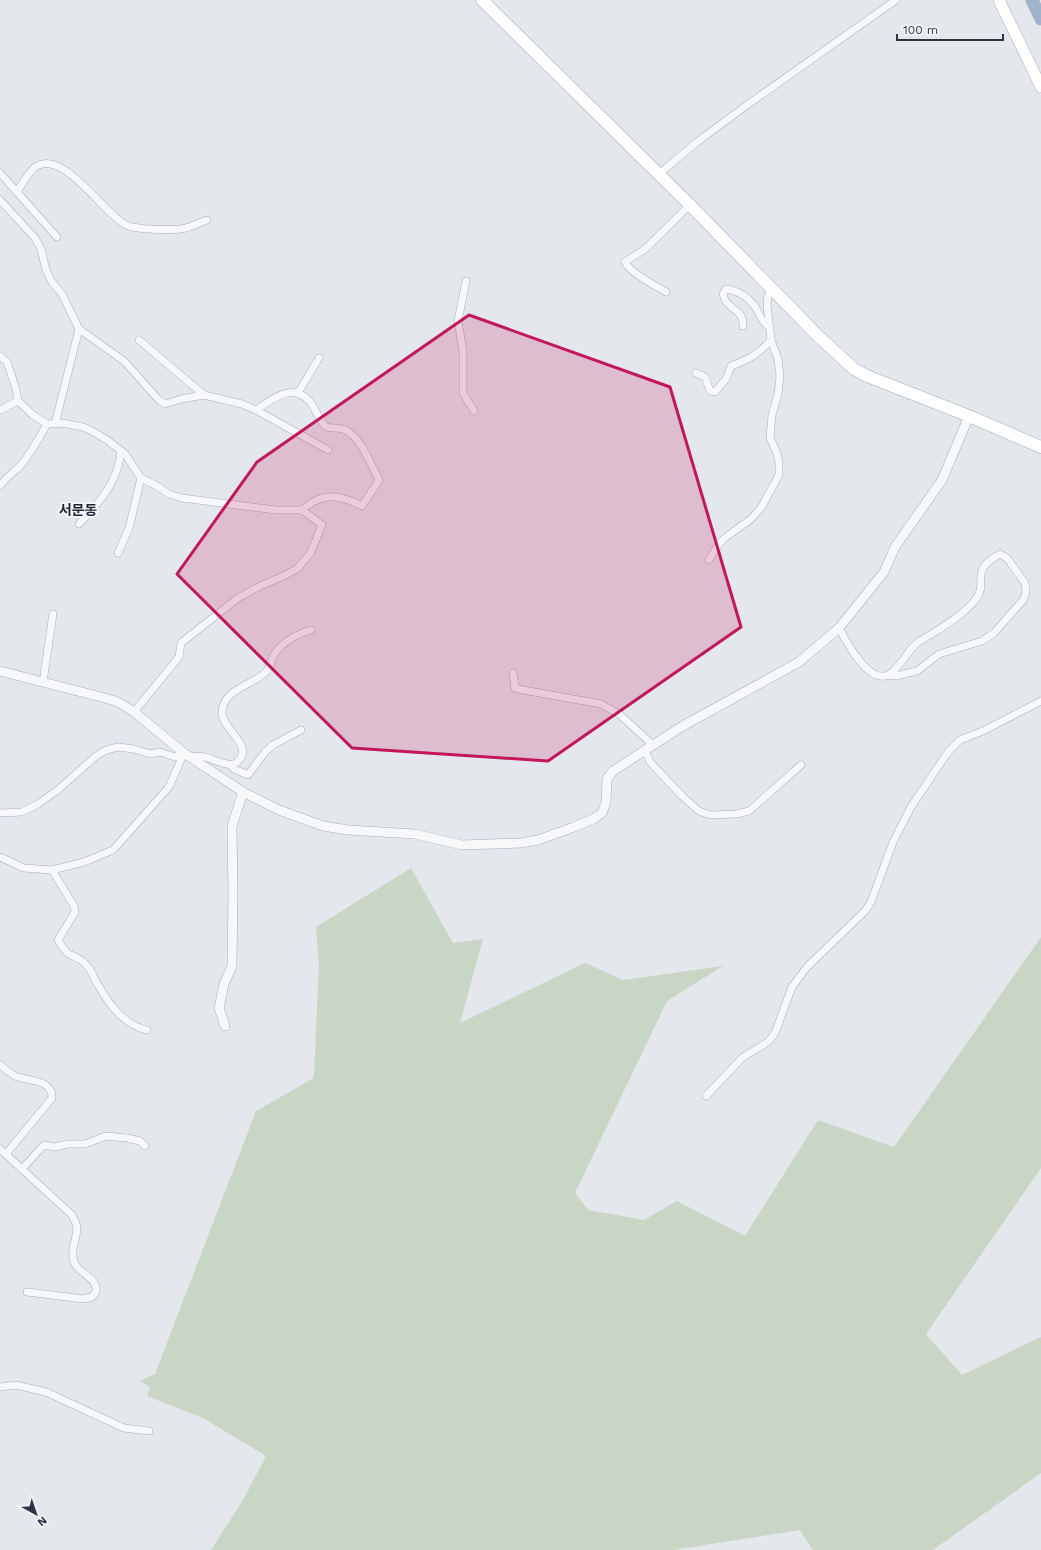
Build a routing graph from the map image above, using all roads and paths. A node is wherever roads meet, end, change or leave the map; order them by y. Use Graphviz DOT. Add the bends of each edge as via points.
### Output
graph roads {
  1 [pos="482,0"];
  2 [pos="896,0"];
  3 [pos="999,0"];
  4 [pos="1041,87"];
  5 [pos="0,173"];
  6 [pos="659,174"];
  7 [pos="16,192"];
  8 [pos="0,200"];
  9 [pos="690,205"];
  10 [pos="207,220"];
  11 [pos="57,237"];
  12 [pos="466,281"];
  13 [pos="771,288"];
  14 [pos="666,292"];
  15 [pos="743,326"];
  16 [pos="770,327"];
  17 [pos="79,329"];
  18 [pos="139,340"];
  19 [pos="771,340"];
  20 [pos="0,356"];
  21 [pos="320,358"];
  22 [pos="696,373"];
  23 [pos="298,393"];
  24 [pos="204,395"];
  25 [pos="18,401"];
  26 [pos="0,410"];
  27 [pos="256,410"];
  28 [pos="474,411"];
  29 [pos="969,416"];
  30 [pos="47,424"];
  31 [pos="55,424"];
  32 [pos="1041,447"];
  33 [pos="328,450"];
  34 [pos="121,451"];
  35 [pos="141,478"];
  36 [pos="2,480"];
  37 [pos="0,486"];
  38 [pos="302,510"];
  39 [pos="79,524"];
  40 [pos="118,553"];
  41 [pos="709,560"];
  42 [pos="54,614"];
  43 [pos="839,628"];
  44 [pos="311,630"];
  45 [pos="0,672"];
  46 [pos="513,673"];
  47 [pos="888,675"];
  48 [pos="43,682"];
  49 [pos="1041,701"];
  50 [pos="134,712"];
  51 [pos="301,730"];
  52 [pos="649,747"];
  53 [pos="187,755"];
  54 [pos="231,765"];
  55 [pos="801,765"];
  56 [pos="243,792"];
  57 [pos="0,813"];
  58 [pos="0,857"];
  59 [pos="52,870"];
  60 [pos="225,1026"];
  61 [pos="146,1030"];
  62 [pos="0,1065"];
  63 [pos="706,1096"];
  64 [pos="145,1146"];
  65 [pos="0,1149"];
  66 [pos="6,1154"];
  67 [pos="22,1169"];
  68 [pos="27,1292"];
  69 [pos="0,1388"];
  70 [pos="149,1431"];
  1 -- 6 [label="main road"];
  2 -- 6 [label="street" via="747,105"];
  3 -- 4 [label="main road"];
  5 -- 7 [label="street"];
  6 -- 9 [label="main road"];
  7 -- 10 [label="street" via="36,166 48,163 60,168 88,188 127,225 152,229 182,229"];
  7 -- 11 [label="street"];
  8 -- 17 [label="street" via="35,238 41,249 46,270 62,294"];
  9 -- 13 [label="main road"];
  9 -- 14 [label="street" via="645,249 625,262 626,266 638,275"];
  12 -- 28 [label="street" via="458,321 463,351 463,393"];
  13 -- 16 [label="street" via="767,304"];
  13 -- 29 [label="main road" via="854,369"];
  15 -- 16 [label="street" via="742,316 725,301 723,294 726,289 741,294 750,301 763,323"];
  16 -- 19 [label="street"];
  17 -- 24 [label="street" via="124,361 165,404 181,398"];
  17 -- 31 [label="street"];
  18 -- 24 [label="street"];
  19 -- 22 [label="street" via="763,350 731,366 726,379 716,392 710,391 705,377"];
  19 -- 41 [label="street" via="778,359 780,376 770,438 777,453 779,475 761,508 751,519 726,537"];
  20 -- 25 [label="street" via="7,362"];
  21 -- 23 [label="street"];
  23 -- 27 [label="street" via="286,392"];
  23 -- 38 [label="street" via="306,398 326,427 352,433 380,480 362,506 349,499 323,497 312,501"];
  24 -- 27 [label="street"];
  25 -- 26 [label="street"];
  25 -- 30 [label="street"];
  27 -- 33 [label="street"];
  29 -- 32 [label="main road"];
  29 -- 43 [label="street" via="940,484 895,547 884,572"];
  30 -- 31 [label="street"];
  30 -- 36 [label="street" via="19,467"];
  31 -- 34 [label="street" via="83,427"];
  34 -- 35 [label="street"];
  34 -- 39 [label="street" via="118,471 113,482"];
  35 -- 38 [label="street" via="169,494 182,498 276,510"];
  35 -- 40 [label="street" via="129,528"];
  36 -- 37 [label="street"];
  38 -- 50 [label="street" via="322,525 311,552 298,568 238,598 181,643 179,657"];
  42 -- 48 [label="street"];
  43 -- 47 [label="street" via="863,666 879,675"];
  43 -- 52 [label="street" via="798,662"];
  44 -- 54 [label="street" via="290,640 275,653 265,673 235,691 224,705 222,715 226,725 242,748 242,755 237,763"];
  45 -- 48 [label="street"];
  46 -- 52 [label="street" via="515,688 601,704 619,714"];
  47 -- 47 [label="street" via="914,646 951,621 977,598 980,573 986,563 1000,554 1007,558 1024,583 1026,591 1024,598 994,633 982,641 939,654 917,671 896,676"];
  48 -- 50 [label="street" via="118,702"];
  49 -- 63 [label="street" via="960,740 948,752 911,807 893,842 865,911 807,966 792,987 775,1033 768,1042 743,1057"];
  50 -- 53 [label="street"];
  51 -- 54 [label="street" via="273,745 248,775"];
  52 -- 55 [label="street" via="650,762 671,786 699,812 710,815 749,811"];
  52 -- 56 [label="street" via="613,771 606,779 606,802 602,814 593,820 538,840 521,843 462,845 415,834 322,826 279,810"];
  53 -- 54 [label="street"];
  53 -- 56 [label="street"];
  53 -- 57 [label="street" via="175,757 160,752 150,754 118,747 106,750 38,804 22,812"];
  53 -- 59 [label="street" via="169,787 112,850 84,862"];
  56 -- 60 [label="street" via="232,826 232,966 224,984 219,1008"];
  58 -- 59 [label="street" via="24,868"];
  59 -- 61 [label="street" via="74,906 75,912 58,940 62,948 87,965 107,1000 127,1021 137,1028"];
  62 -- 66 [label="street" via="14,1076 40,1082 52,1096"];
  64 -- 67 [label="street" via="140,1141 106,1136 85,1144 44,1146"];
  65 -- 66 [label="street"];
  66 -- 67 [label="street"];
  67 -- 68 [label="street" via="72,1215 77,1225 73,1251 75,1264 97,1288 92,1296 83,1299"];
  69 -- 70 [label="street" via="16,1385 46,1392 124,1428"];
}
